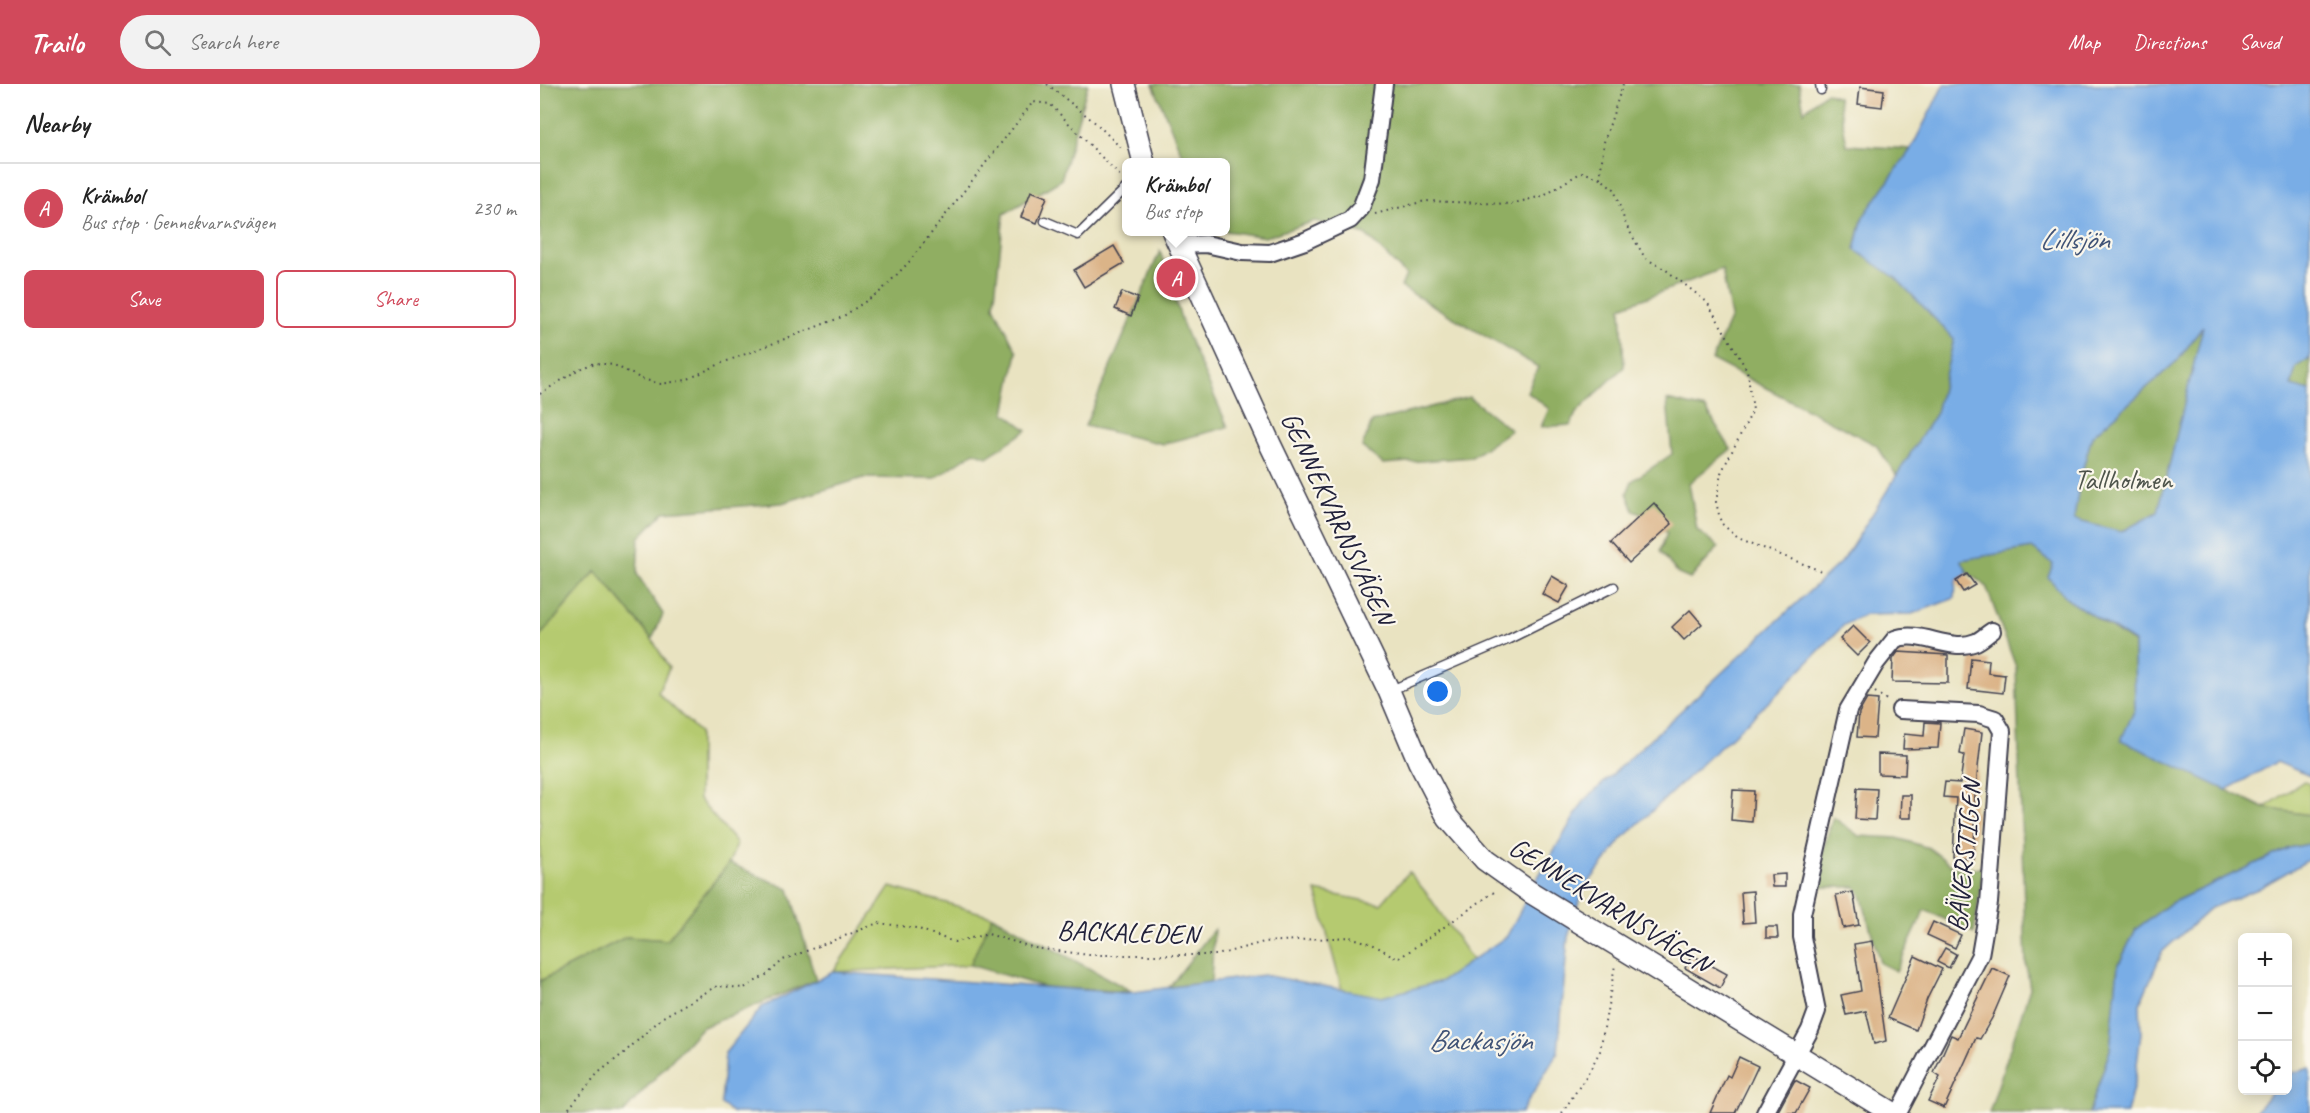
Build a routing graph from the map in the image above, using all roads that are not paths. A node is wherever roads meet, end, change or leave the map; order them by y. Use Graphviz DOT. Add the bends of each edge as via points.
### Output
graph roads {
  1 [pos="1124,84"];
  2 [pos="1384,84"];
  3 [pos="1136,158"];
  4 [pos="1122,192"];
  5 [pos="1045,221"];
  6 [pos="1176,238"];
  7 [pos="1614,587"];
  8 [pos="1992,631"];
  9 [pos="1389,691"];
  10 [pos="1900,710"];
  11 [pos="1797,1054"];
  12 [pos="1765,1113"];
  13 [pos="1892,1113"];
  14 [pos="1898,1113"];
  1 -- 3 [label="street"];
  2 -- 6 [label="street" via="1372,179 1361,208 1354,215 1305,241 1269,254"];
  4 -- 5 [label="lane" via="1078,235"];
  6 -- 9 [label="street, GENNEKVARNSVÄGEN"];
  7 -- 9 [label="lane" via="1507,640"];
  8 -- 11 [label="street" via="1975,642 1958,644 1914,636 1895,639 1848,710 1802,914 1802,937 1817,1011"];
  9 -- 11 [label="street, GENNEKVARNSVÄGEN" via="1448,818 1485,860 1530,892"];
  10 -- 14 [label="street, BÄVERSTIGEN" via="1979,714 1995,720 2002,731 1989,903 1980,955"];
  11 -- 12 [label="street"];
  11 -- 13 [label="street, GENNEKVARNSVÄGEN"];
}
